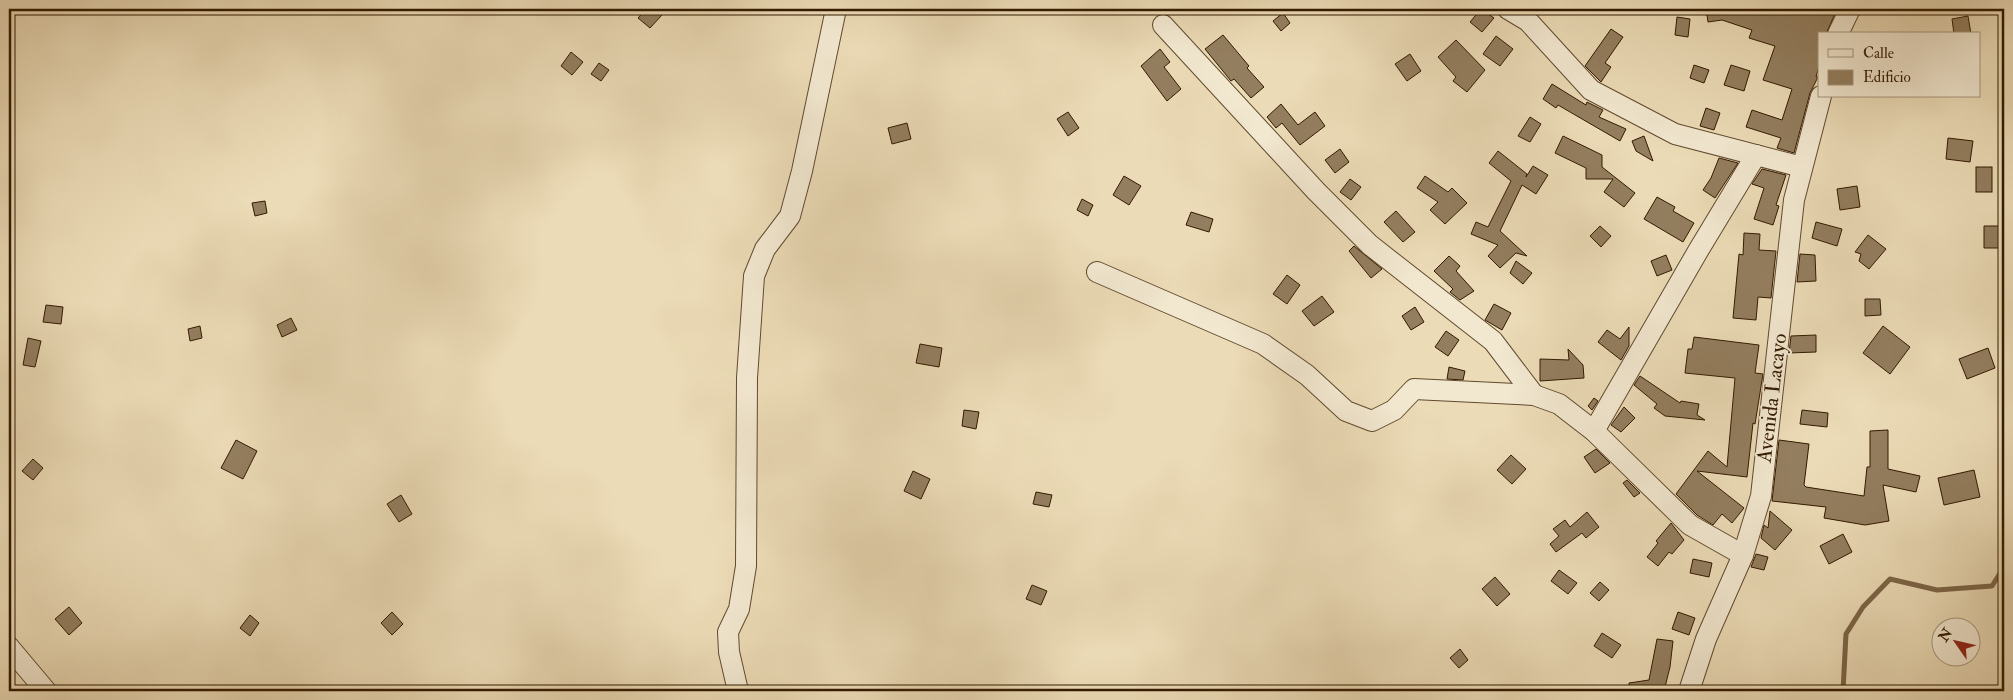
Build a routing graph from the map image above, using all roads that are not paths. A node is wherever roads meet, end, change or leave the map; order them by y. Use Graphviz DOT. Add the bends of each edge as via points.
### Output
graph roads {
  1 [pos="836,9"];
  2 [pos="1508,9"];
  3 [pos="1850,9"];
  4 [pos="1163,25"];
  5 [pos="1839,32"];
  6 [pos="1820,98"];
  7 [pos="1756,155"];
  8 [pos="1802,167"];
  9 [pos="1097,272"];
  10 [pos="1534,395"];
  11 [pos="1594,431"];
  12 [pos="1744,555"];
  13 [pos="9,647"];
  14 [pos="46,691"];
  15 [pos="738,691"];
  16 [pos="1689,691"];
  1 -- 15 [label="street" via="790,216 766,249 754,276 747,378 746,566 740,609 728,632"];
  2 -- 7 [label="street" via="1528,21 1591,90 1675,134"];
  3 -- 5 [label="street"];
  4 -- 10 [label="street" via="1316,192 1370,245 1493,342"];
  6 -- 8 [label="street, Avenida Lacayo"];
  7 -- 8 [label="street"];
  7 -- 11 [label="street"];
  8 -- 12 [label="street, Avenida Lacayo" via="1794,200 1761,496"];
  9 -- 10 [label="street" via="1263,344 1307,375 1346,411 1372,421 1394,410 1414,389"];
  10 -- 11 [label="street" via="1559,404"];
  11 -- 12 [label="street" via="1690,525"];
  12 -- 16 [label="street, Avenida Lacayo" via="1706,639"];
  13 -- 14 [label="street"];
}
